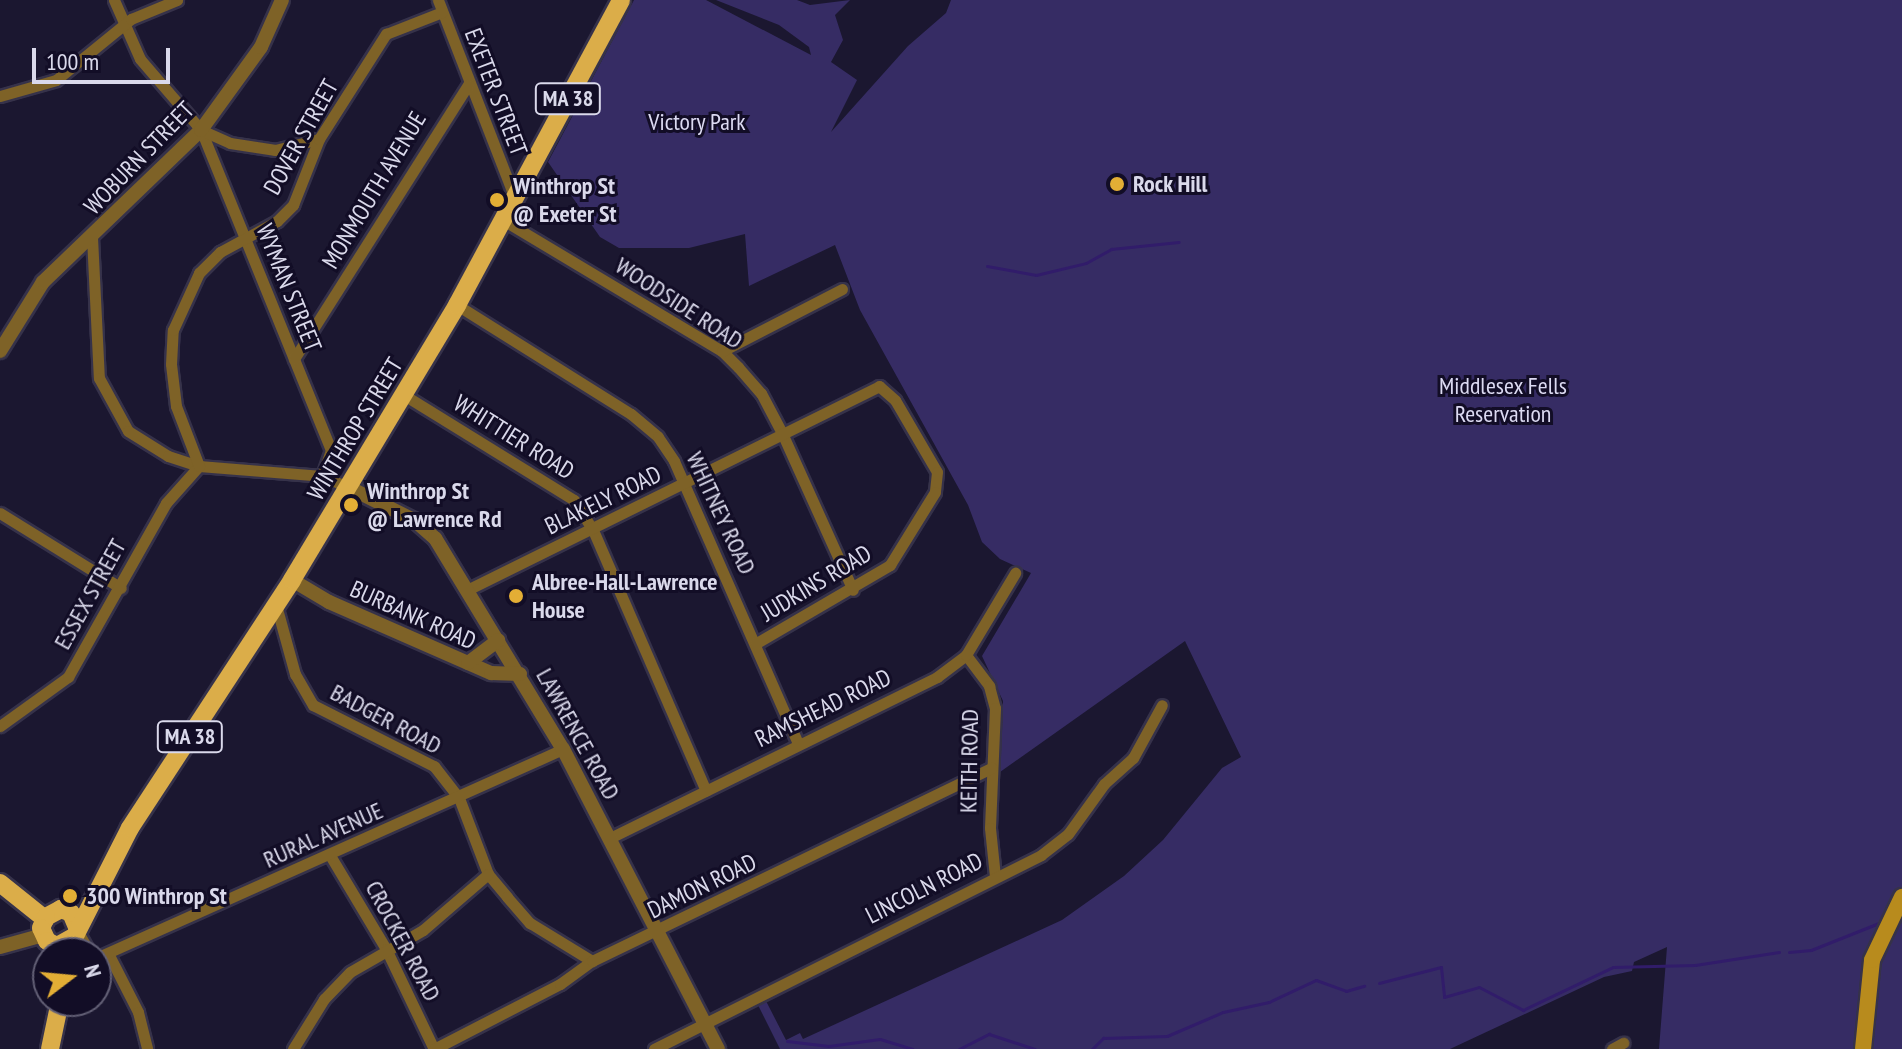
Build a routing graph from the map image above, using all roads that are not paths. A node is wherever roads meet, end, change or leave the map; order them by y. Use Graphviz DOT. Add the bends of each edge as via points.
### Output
graph roads {
  1 [pos="114,0"];
  2 [pos="177,0"];
  3 [pos="282,0"];
  4 [pos="621,0"];
  5 [pos="440,6"];
  6 [pos="124,25"];
  7 [pos="468,85"];
  8 [pos="0,96"];
  9 [pos="201,130"];
  10 [pos="319,139"];
  11 [pos="515,199"];
  12 [pos="503,220"];
  13 [pos="92,237"];
  14 [pos="244,238"];
  15 [pos="842,289"];
  16 [pos="457,305"];
  17 [pos="5,335"];
  18 [pos="0,351"];
  19 [pos="722,351"];
  20 [pos="294,359"];
  21 [pos="884,391"];
  22 [pos="404,395"];
  23 [pos="782,433"];
  24 [pos="199,466"];
  25 [pos="322,476"];
  26 [pos="685,485"];
  27 [pos="348,487"];
  28 [pos="0,513"];
  29 [pos="593,530"];
  30 [pos="1015,573"];
  31 [pos="292,580"];
  32 [pos="121,588"];
  33 [pos="467,590"];
  34 [pos="853,590"];
  35 [pos="276,605"];
  36 [pos="498,640"];
  37 [pos="755,644"];
  38 [pos="966,655"];
  39 [pos="468,663"];
  40 [pos="520,674"];
  41 [pos="1162,705"];
  42 [pos="0,726"];
  43 [pos="798,743"];
  44 [pos="563,749"];
  45 [pos="992,768"];
  46 [pos="706,791"];
  47 [pos="459,798"];
  48 [pos="610,838"];
  49 [pos="331,857"];
  50 [pos="106,869"];
  51 [pos="488,874"];
  52 [pos="995,876"];
  53 [pos="0,883"];
  54 [pos="1902,897"];
  55 [pos="66,910"];
  56 [pos="44,927"];
  57 [pos="658,931"];
  58 [pos="61,937"];
  59 [pos="69,937"];
  60 [pos="72,937"];
  61 [pos="0,947"];
  62 [pos="386,949"];
  63 [pos="112,950"];
  64 [pos="592,961"];
  65 [pos="112,976"];
  66 [pos="57,1017"];
  67 [pos="705,1023"];
  68 [pos="50,1049"];
  69 [pos="147,1049"];
  70 [pos="293,1049"];
  71 [pos="434,1049"];
  72 [pos="654,1049"];
  73 [pos="718,1049"];
  74 [pos="1863,1049"];
  1 -- 6 [label="street, WYMAN STREET"];
  2 -- 6 [label="street"];
  3 -- 9 [label="street, WOBURN STREET" via="261,47"];
  4 -- 11 [label="main road, WINTHROP STREET / MA 38"];
  5 -- 7 [label="street, EXETER STREET"];
  5 -- 10 [label="street, DOVER STREET" via="386,34"];
  6 -- 8 [label="street" via="75,59 56,80"];
  6 -- 9 [label="street, WYMAN STREET" via="140,59"];
  7 -- 11 [label="street, EXETER STREET"];
  7 -- 20 [label="street, MONMOUTH AVENUE"];
  9 -- 10 [label="street" via="230,143 275,150"];
  9 -- 13 [label="street, WOBURN STREET"];
  9 -- 14 [label="street, WYMAN STREET"];
  10 -- 14 [label="street, DOVER STREET" via="293,205 277,221"];
  11 -- 12 [label="main road, WINTHROP STREET / MA 38"];
  12 -- 16 [label="main road, WINTHROP STREET / MA 38"];
  12 -- 19 [label="street, WOODSIDE ROAD"];
  13 -- 17 [label="street, WOBURN STREET" via="43,282"];
  13 -- 24 [label="street" via="96,357 104,395 128,431 168,456"];
  14 -- 20 [label="street, WYMAN STREET"];
  14 -- 24 [label="street, DOVER STREET" via="199,273 173,330 171,382"];
  15 -- 19 [label="street"];
  16 -- 22 [label="main road, WINTHROP STREET / MA 38"];
  16 -- 26 [label="street, WHITNEY ROAD" via="631,414 658,437"];
  17 -- 18 [label="street, WOBURN STREET"];
  19 -- 23 [label="street, WOODSIDE ROAD" via="761,393"];
  20 -- 25 [label="street, WYMAN STREET" via="331,450"];
  21 -- 23 [label="street, BLAKELY ROAD" via="879,386"];
  21 -- 34 [label="street, JUDKINS ROAD" via="937,472 935,492 890,565"];
  22 -- 27 [label="main road, WINTHROP STREET / MA 38"];
  22 -- 29 [label="street, WHITTIER ROAD" via="574,500"];
  23 -- 26 [label="street, BLAKELY ROAD"];
  23 -- 34 [label="street, WOODSIDE ROAD"];
  24 -- 25 [label="street"];
  24 -- 32 [label="street, ESSEX STREET" via="166,503"];
  25 -- 27 [label="street"];
  26 -- 29 [label="street, BLAKELY ROAD"];
  26 -- 37 [label="street, WHITNEY ROAD"];
  27 -- 31 [label="main road, WINTHROP STREET / MA 38"];
  27 -- 33 [label="street, LAWRENCE ROAD" via="425,528"];
  28 -- 32 [label="street"];
  29 -- 33 [label="street, BLAKELY ROAD"];
  29 -- 46 [label="street, WHITTIER ROAD"];
  30 -- 38 [label="street, RAMSHEAD ROAD"];
  31 -- 35 [label="main road, WINTHROP STREET / MA 38"];
  31 -- 39 [label="street, BURBANK ROAD" via="329,602"];
  32 -- 42 [label="street, ESSEX STREET" via="68,677"];
  33 -- 36 [label="street, LAWRENCE ROAD"];
  34 -- 37 [label="street, JUDKINS ROAD"];
  35 -- 47 [label="street, BADGER ROAD" via="295,674 313,705 434,766"];
  35 -- 50 [label="main road, WINTHROP STREET / MA 38"];
  36 -- 39 [label="street"];
  36 -- 40 [label="street, LAWRENCE ROAD"];
  37 -- 43 [label="street, WHITNEY ROAD"];
  38 -- 43 [label="street, RAMSHEAD ROAD" via="937,677"];
  38 -- 45 [label="street, KEITH ROAD" via="989,686 995,708"];
  39 -- 40 [label="street, BURBANK ROAD" via="491,673"];
  40 -- 44 [label="street, LAWRENCE ROAD"];
  41 -- 52 [label="street, LINCOLN ROAD" via="1133,758 1104,784 1068,834 1041,855"];
  43 -- 46 [label="street, RAMSHEAD ROAD"];
  44 -- 47 [label="street, RURAL AVENUE"];
  44 -- 48 [label="street, LAWRENCE ROAD"];
  45 -- 52 [label="street, KEITH ROAD"];
  45 -- 57 [label="street, DAMON ROAD"];
  46 -- 48 [label="street, RAMSHEAD ROAD"];
  47 -- 49 [label="street, RURAL AVENUE"];
  47 -- 51 [label="street, BADGER ROAD"];
  48 -- 57 [label="street, LAWRENCE ROAD"];
  49 -- 62 [label="street, CROCKER ROAD"];
  49 -- 63 [label="street, RURAL AVENUE"];
  50 -- 55 [label="main road, WINTHROP STREET / MA 38"];
  50 -- 60 [label="main road, WINTHROP STREET"];
  51 -- 62 [label="street" via="423,930"];
  51 -- 64 [label="street, BADGER ROAD" via="530,923"];
  52 -- 67 [label="street, LINCOLN ROAD"];
  53 -- 56 [label="main road"];
  54 -- 74 [label="main road" via="1872,960"];
  55 -- 56 [label="main road, MA 38"];
  55 -- 59 [label="main road"];
  56 -- 58 [label="main road"];
  56 -- 61 [label="street, MA 38"];
  57 -- 64 [label="street, DAMON ROAD"];
  57 -- 67 [label="street, LAWRENCE ROAD"];
  62 -- 70 [label="street" via="350,972 324,999"];
  62 -- 71 [label="street, CROCKER ROAD"];
  64 -- 71 [label="street, DAMON ROAD" via="560,984"];
  65 -- 69 [label="street" via="138,1012"];
  66 -- 68 [label="main road"];
  67 -- 72 [label="street, LINCOLN ROAD"];
  67 -- 73 [label="street, LAWRENCE ROAD"];
}
